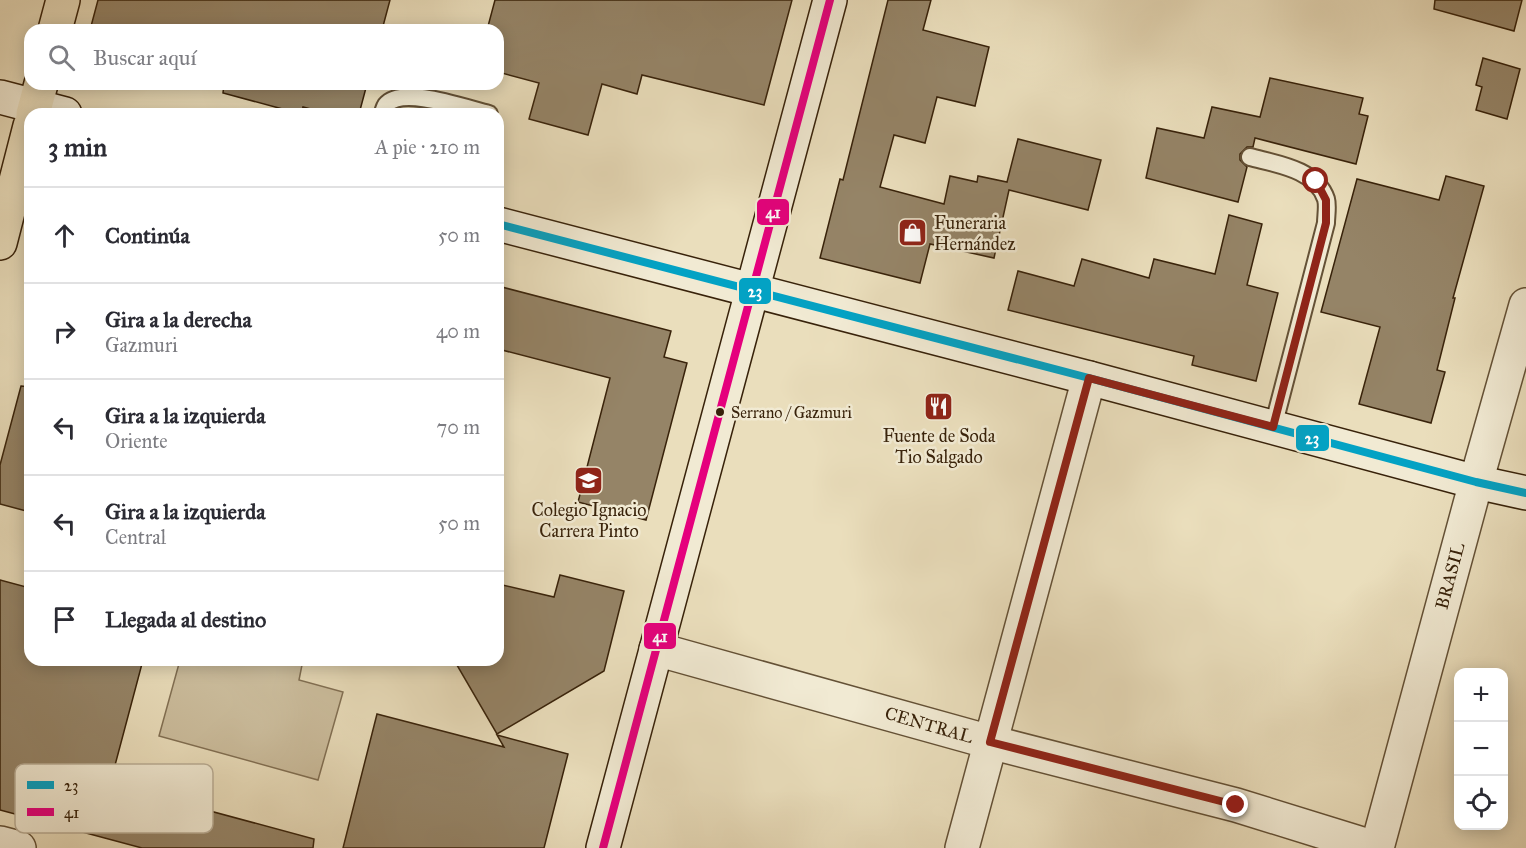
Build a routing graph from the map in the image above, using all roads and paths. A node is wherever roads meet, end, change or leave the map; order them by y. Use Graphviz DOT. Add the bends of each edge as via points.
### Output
graph roads {
  1 [pos="63,0"];
  2 [pos="830,0"];
  3 [pos="57,24"];
  4 [pos="0,97"];
  5 [pos="38,108"];
  6 [pos="385,108"];
  7 [pos="465,108"];
  8 [pos="1250,157"];
  9 [pos="24,165"];
  10 [pos="504,226"];
  11 [pos="0,243"];
  12 [pos="752,291"];
  13 [pos="1526,305"];
  14 [pos="1089,378"];
  15 [pos="1273,427"];
  16 [pos="1476,482"];
  17 [pos="1526,493"];
  18 [pos="656,649"];
  19 [pos="990,742"];
  20 [pos="0,843"];
  21 [pos="20,848"];
  22 [pos="603,848"];
  23 [pos="962,848"];
  24 [pos="1376,848"];
  1 -- 3 [label="main road"];
  2 -- 12 [label="street"];
  4 -- 5 [label="street"];
  6 -- 7 [label="lane" via="401,97 416,96"];
  8 -- 15 [label="lane" via="1292,168 1316,181 1326,200 1326,223"];
  9 -- 11 [label="main road"];
  10 -- 12 [label="street"];
  12 -- 14 [label="street"];
  12 -- 18 [label="street"];
  13 -- 16 [label="street, BRASIL"];
  14 -- 15 [label="street"];
  14 -- 19 [label="street"];
  15 -- 16 [label="street"];
  16 -- 17 [label="street"];
  16 -- 24 [label="street, BRASIL"];
  18 -- 19 [label="street, CENTRAL"];
  18 -- 22 [label="street"];
  19 -- 23 [label="street"];
  19 -- 24 [label="street, CENTRAL" via="1236,805"];
  20 -- 21 [label="street"];
}
